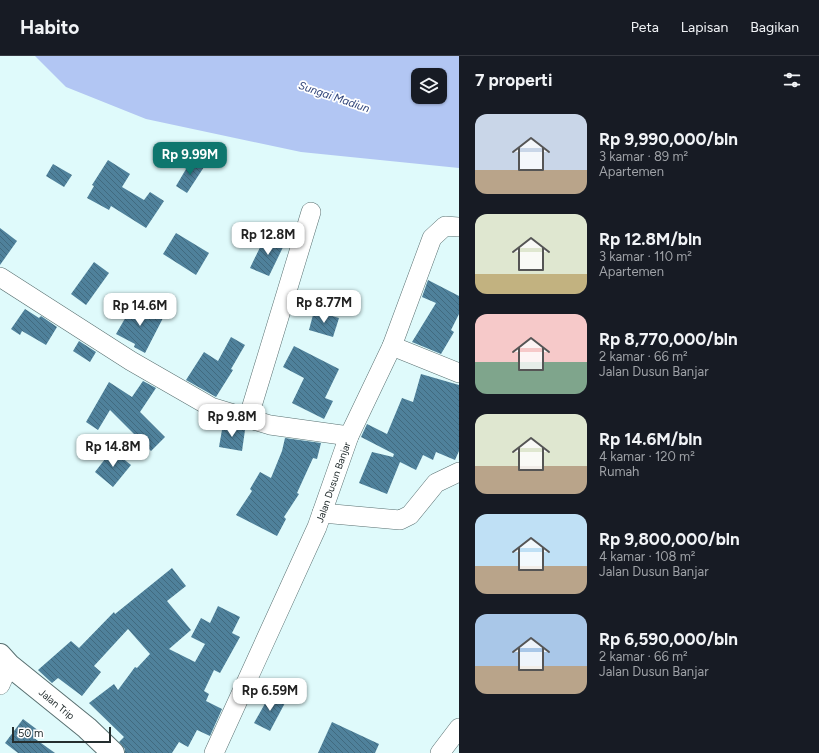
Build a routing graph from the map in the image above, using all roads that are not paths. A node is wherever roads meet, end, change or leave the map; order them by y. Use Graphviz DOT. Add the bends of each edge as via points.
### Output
graph roads {
  1 [pos="311,212"];
  2 [pos="459,227"];
  3 [pos="0,276"];
  4 [pos="392,346"];
  5 [pos="459,373"];
  6 [pos="248,419"];
  7 [pos="349,436"];
  8 [pos="459,472"];
  9 [pos="322,513"];
  10 [pos="2,658"];
  11 [pos="0,686"];
  12 [pos="459,728"];
  13 [pos="112,753"];
  14 [pos="214,753"];
  15 [pos="440,753"];
  1 -- 6 [label="street"];
  2 -- 4 [label="street, Jalan Dusun Banjar" via="445,226 432,238"];
  3 -- 6 [label="street" via="131,361 211,407"];
  4 -- 5 [label="street"];
  4 -- 7 [label="street, Jalan Dusun Banjar"];
  6 -- 7 [label="street" via="270,425"];
  7 -- 9 [label="street, Jalan Dusun Banjar"];
  8 -- 9 [label="street" via="436,483 410,515 400,520"];
  9 -- 14 [label="street, Jalan Dusun Banjar"];
  10 -- 11 [label="street"];
  10 -- 13 [label="highway, Jalan Trip" via="87,728"];
  12 -- 15 [label="street"];
}
